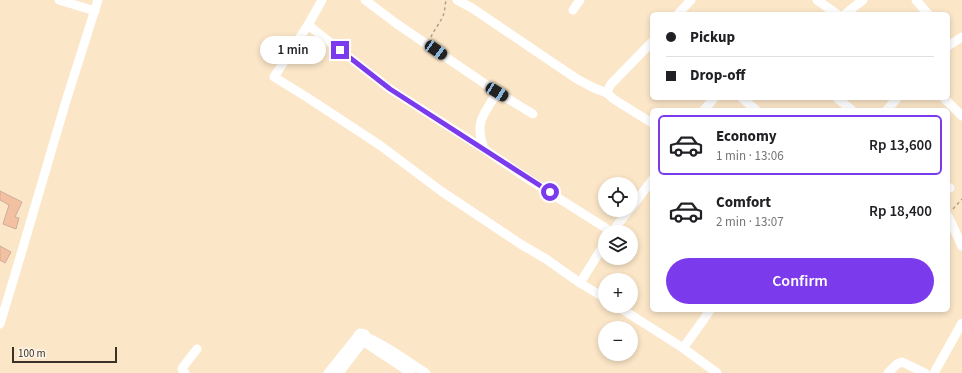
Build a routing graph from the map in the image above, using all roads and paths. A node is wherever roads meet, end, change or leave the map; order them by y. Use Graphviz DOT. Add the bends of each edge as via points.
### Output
graph roads {
  1 [pos="59,0"];
  2 [pos="98,0"];
  3 [pos="322,0"];
  4 [pos="365,0"];
  5 [pos="446,0"];
  6 [pos="457,0"];
  7 [pos="580,0"];
  8 [pos="691,0"];
  9 [pos="818,0"];
  10 [pos="863,0"];
  11 [pos="916,0"];
  12 [pos="573,10"];
  13 [pos="95,11"];
  14 [pos="680,12"];
  15 [pos="834,12"];
  16 [pos="848,12"];
  17 [pos="926,12"];
  18 [pos="308,25"];
  19 [pos="962,37"];
  20 [pos="950,42"];
  21 [pos="426,43"];
  22 [pos="650,44"];
  23 [pos="497,92"];
  24 [pos="608,93"];
  25 [pos="712,100"];
  26 [pos="744,100"];
  27 [pos="840,100"];
  28 [pos="895,100"];
  29 [pos="946,100"];
  30 [pos="706,108"];
  31 [pos="754,108"];
  32 [pos="850,108"];
  33 [pos="889,108"];
  34 [pos="533,114"];
  35 [pos="962,116"];
  36 [pos="650,122"];
  37 [pos="484,149"];
  38 [pos="650,183"];
  39 [pos="638,198"];
  40 [pos="962,199"];
  41 [pos="950,213"];
  42 [pos="624,217"];
  43 [pos="601,225"];
  44 [pos="617,225"];
  45 [pos="962,246"];
  46 [pos="598,254"];
  47 [pos="580,282"];
  48 [pos="598,294"];
  49 [pos="709,312"];
  50 [pos="628,313"];
  51 [pos="962,323"];
  52 [pos="0,324"];
  53 [pos="362,340"];
  54 [pos="683,348"];
  55 [pos="197,349"];
  56 [pos="185,373"];
  57 [pos="328,373"];
  58 [pos="339,373"];
  59 [pos="411,373"];
  60 [pos="426,373"];
  61 [pos="717,373"];
  62 [pos="888,373"];
  63 [pos="925,373"];
  64 [pos="934,373"];
  1 -- 13 [label="street"];
  2 -- 13 [label="street"];
  3 -- 18 [label="street"];
  4 -- 21 [label="street"];
  5 -- 21 [label="path" via="443,16"];
  6 -- 24 [label="street" via="577,79"];
  7 -- 12 [label="street"];
  8 -- 14 [label="street"];
  9 -- 15 [label="street"];
  10 -- 16 [label="street"];
  11 -- 17 [label="street"];
  13 -- 52 [label="street"];
  18 -- 37 [label="street" via="390,89"];
  18 -- 47 [label="street" via="274,77 381,146 447,196"];
  19 -- 20 [label="street"];
  21 -- 23 [label="street"];
  22 -- 24 [label="street" via="611,84"];
  23 -- 34 [label="street"];
  23 -- 37 [label="street" via="480,119 479,133"];
  24 -- 36 [label="street"];
  25 -- 30 [label="street"];
  26 -- 31 [label="street"];
  27 -- 32 [label="street"];
  28 -- 33 [label="street"];
  29 -- 35 [label="street"];
  37 -- 43 [label="street"];
  38 -- 39 [label="street"];
  40 -- 41 [label="path"];
  41 -- 45 [label="street"];
  42 -- 44 [label="street"];
  46 -- 47 [label="street"];
  47 -- 48 [label="street"];
  49 -- 54 [label="street"];
  50 -- 54 [label="street"];
  51 -- 64 [label="street"];
  53 -- 57 [label="street"];
  53 -- 58 [label="street"];
  53 -- 59 [label="street"];
  53 -- 60 [label="street" via="401,356"];
  54 -- 61 [label="street"];
  55 -- 56 [label="street" via="183,367"];
  62 -- 63 [label="street" via="902,362"];
}
